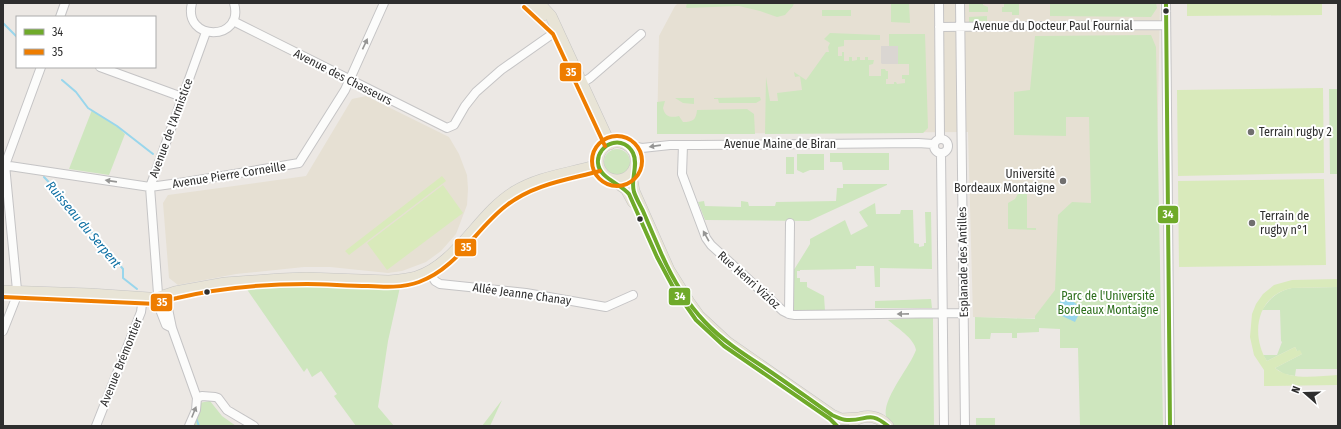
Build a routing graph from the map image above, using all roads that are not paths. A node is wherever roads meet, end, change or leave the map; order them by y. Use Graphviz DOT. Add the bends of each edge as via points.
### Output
graph roads {
  1 [pos="65,3"];
  2 [pos="192,3"];
  3 [pos="234,3"];
  4 [pos="384,3"];
  5 [pos="528,3"];
  6 [pos="540,3"];
  7 [pos="939,3"];
  8 [pos="960,3"];
  9 [pos="1166,3"];
  10 [pos="60,16"];
  11 [pos="233,21"];
  12 [pos="1166,25"];
  13 [pos="939,26"];
  14 [pos="960,26"];
  15 [pos="558,30"];
  16 [pos="206,32"];
  17 [pos="641,34"];
  18 [pos="41,68"];
  19 [pos="103,68"];
  20 [pos="349,79"];
  21 [pos="582,83"];
  22 [pos="182,97"];
  23 [pos="940,139"];
  24 [pos="610,144"];
  25 [pos="933,144"];
  26 [pos="948,144"];
  27 [pos="962,144"];
  28 [pos="627,145"];
  29 [pos="683,146"];
  30 [pos="941,154"];
  31 [pos="4,165"];
  32 [pos="598,165"];
  33 [pos="634,169"];
  34 [pos="613,180"];
  35 [pos="150,187"];
  36 [pos="790,223"];
  37 [pos="429,271"];
  38 [pos="3,290"];
  39 [pos="17,290"];
  40 [pos="633,295"];
  41 [pos="143,298"];
  42 [pos="158,298"];
  43 [pos="964,313"];
  44 [pos="790,314"];
  45 [pos="942,314"];
  46 [pos="3,331"];
  47 [pos="197,398"];
  48 [pos="858,418"];
  49 [pos="96,426"];
  50 [pos="189,426"];
  51 [pos="254,426"];
  52 [pos="837,426"];
  53 [pos="847,426"];
  54 [pos="888,426"];
  55 [pos="944,426"];
  56 [pos="965,426"];
  57 [pos="1170,426"];
  1 -- 10 [label="street"];
  2 -- 16 [label="street" via="191,16 198,28"];
  3 -- 11 [label="street"];
  20 -- 4 [label="street, Avenue Pierre Corneille, one-way"];
  5 -- 15 [label="main road"];
  6 -- 15 [label="main road"];
  7 -- 13 [label="street"];
  8 -- 14 [label="street, Esplanade des Antilles"];
  9 -- 12 [label="street"];
  11 -- 16 [label="street" via="222,32"];
  11 -- 20 [label="street, Avenue des Chasseurs"];
  12 -- 14 [label="street, Avenue du Docteur Paul Fournial"];
  12 -- 57 [label="street"];
  13 -- 14 [label="street, Avenue du Docteur Paul Fournial"];
  13 -- 23 [label="street"];
  14 -- 27 [label="street, Esplanade des Antilles"];
  15 -- 20 [label="street, Avenue des Chasseurs" via="502,69 476,92 454,125 447,128"];
  15 -- 21 [label="main road"];
  16 -- 22 [label="street, Avenue de l'Armistice"];
  17 -- 21 [label="street"];
  18 -- 31 [label="street"];
  19 -- 22 [label="street"];
  20 -- 35 [label="street, Avenue Pierre Corneille" via="345,90 299,163"];
  21 -- 24 [label="main road"];
  22 -- 35 [label="street, Avenue de l'Armistice"];
  23 -- 25 [label="street"];
  23 -- 26 [label="street"];
  24 -- 28 [label="main road" via="615,142"];
  24 -- 32 [label="main road" via="601,150"];
  25 -- 29 [label="street, Avenue Maine de Biran"];
  25 -- 30 [label="street" via="934,150"];
  26 -- 27 [label="street"];
  26 -- 30 [label="street"];
  27 -- 43 [label="street, Esplanade des Antilles"];
  29 -- 28 [label="street, Avenue Maine de Biran, one-way" via="642,148"];
  28 -- 33 [label="main road" via="634,153"];
  44 -- 29 [label="street, Rue Henri Vizioz, one-way" via="783,311 743,275 706,238 682,174"];
  30 -- 45 [label="street, Esplanade des Antilles"];
  35 -- 31 [label="street, Avenue Pierre Corneille, one-way"];
  31 -- 39 [label="street"];
  32 -- 34 [label="main road" via="604,175"];
  32 -- 37 [label="main road" via="549,176 500,201 448,257"];
  33 -- 34 [label="main road" via="625,178"];
  33 -- 48 [label="main road" via="634,191 669,270 699,316 727,342 832,415 841,419"];
  34 -- 52 [label="main road" via="628,194 673,287 696,320 724,346"];
  35 -- 42 [label="street, Avenue de l'Armistice"];
  36 -- 44 [label="street"];
  37 -- 40 [label="street, Allée Jeanne Chanay" via="440,284 526,293 606,307"];
  37 -- 42 [label="main road" via="396,280 306,278 225,283"];
  38 -- 39 [label="main road"];
  39 -- 41 [label="main road"];
  39 -- 46 [label="street"];
  41 -- 42 [label="main road"];
  41 -- 49 [label="street, Avenue Brémontier" via="142,312"];
  42 -- 47 [label="street" via="167,304 172,328"];
  43 -- 45 [label="street, Rue Henri Vizioz"];
  43 -- 56 [label="street, Esplanade des Antilles"];
  45 -- 44 [label="street, Rue Henri Vizioz, one-way"];
  45 -- 55 [label="street, Esplanade des Antilles"];
  50 -- 47 [label="street, one-way" via="196,410"];
  47 -- 51 [label="street" via="218,398 227,410"];
  48 -- 53 [label="main road"];
  48 -- 54 [label="main road" via="876,418"];
}
